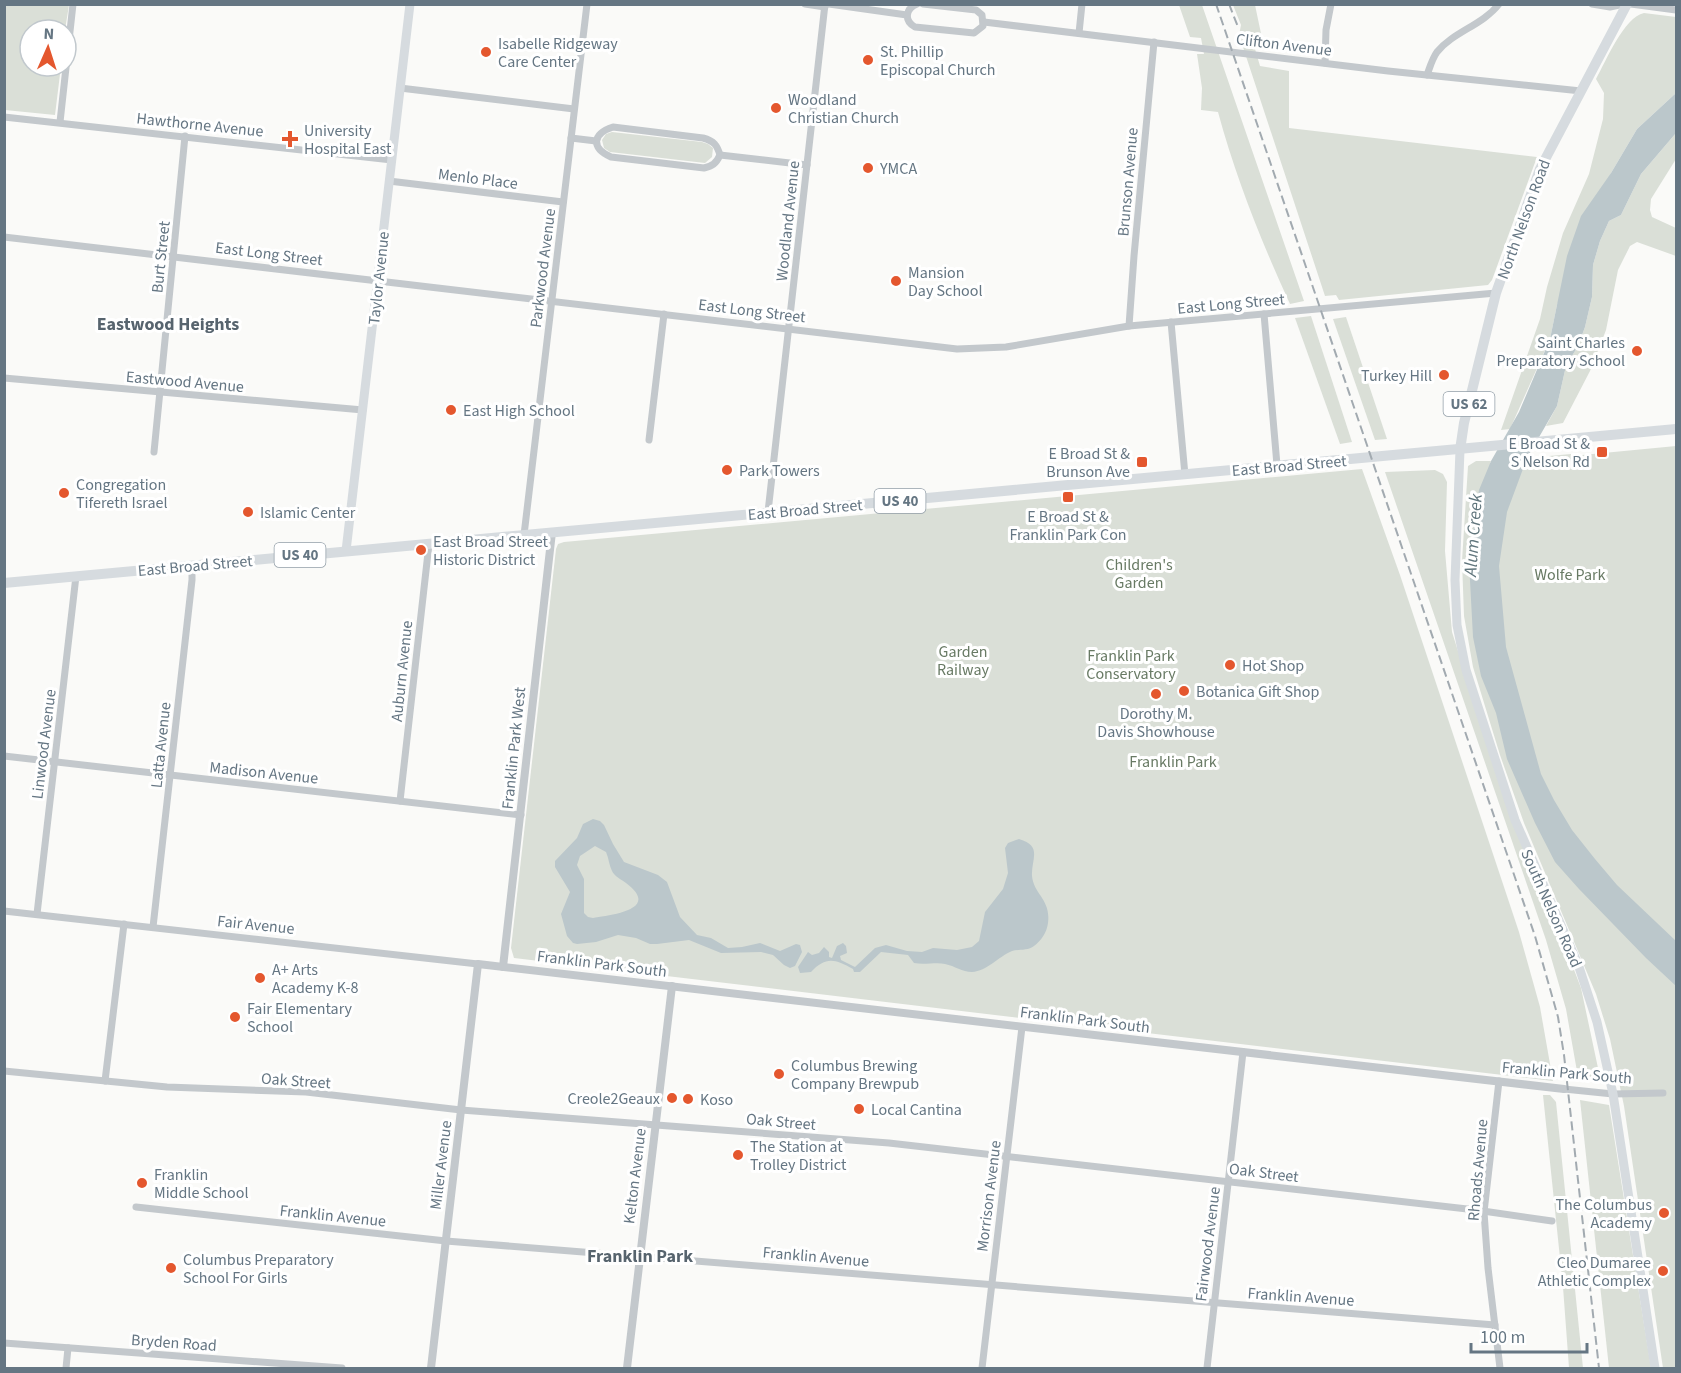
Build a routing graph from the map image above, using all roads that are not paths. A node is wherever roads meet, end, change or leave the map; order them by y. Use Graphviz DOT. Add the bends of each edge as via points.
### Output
graph roads {
  1 [pos="73,4"];
  2 [pos="410,4"];
  3 [pos="586,4"];
  4 [pos="805,4"];
  5 [pos="917,4"];
  6 [pos="923,4"];
  7 [pos="1082,4"];
  8 [pos="1331,4"];
  9 [pos="1499,4"];
  10 [pos="1592,4"];
  11 [pos="1627,4"];
  12 [pos="826,5"];
  13 [pos="1677,10"];
  14 [pos="907,15"];
  15 [pos="984,22"];
  16 [pos="1079,33"];
  17 [pos="1154,42"];
  18 [pos="1325,63"];
  19 [pos="1427,75"];
  20 [pos="400,88"];
  21 [pos="1581,91"];
  22 [pos="574,109"];
  23 [pos="4,117"];
  24 [pos="60,122"];
  25 [pos="185,136"];
  26 [pos="571,138"];
  27 [pos="596,141"];
  28 [pos="720,155"];
  29 [pos="392,160"];
  30 [pos="807,165"];
  31 [pos="389,181"];
  32 [pos="563,202"];
  33 [pos="4,237"];
  34 [pos="174,256"];
  35 [pos="378,280"];
  36 [pos="1496,293"];
  37 [pos="552,300"];
  38 [pos="664,314"];
  39 [pos="1264,314"];
  40 [pos="1171,322"];
  41 [pos="1129,326"];
  42 [pos="788,328"];
  43 [pos="4,378"];
  44 [pos="160,393"];
  45 [pos="363,410"];
  46 [pos="1677,429"];
  47 [pos="649,440"];
  48 [pos="1460,450"];
  49 [pos="154,453"];
  50 [pos="1276,465"];
  51 [pos="1185,475"];
  52 [pos="768,512"];
  53 [pos="552,532"];
  54 [pos="524,535"];
  55 [pos="429,544"];
  56 [pos="346,551"];
  57 [pos="192,566"];
  58 [pos="76,576"];
  59 [pos="4,583"];
  60 [pos="4,756"];
  61 [pos="54,762"];
  62 [pos="171,775"];
  63 [pos="400,801"];
  64 [pos="521,815"];
  65 [pos="4,910"];
  66 [pos="37,914"];
  67 [pos="124,924"];
  68 [pos="153,927"];
  69 [pos="478,964"];
  70 [pos="503,967"];
  71 [pos="672,986"];
  72 [pos="1022,1027"];
  73 [pos="1243,1052"];
  74 [pos="4,1071"];
  75 [pos="105,1081"];
  76 [pos="1499,1081"];
  77 [pos="1564,1089"];
  78 [pos="1663,1092"];
  79 [pos="1613,1094"];
  80 [pos="461,1110"];
  81 [pos="656,1124"];
  82 [pos="1006,1156"];
  83 [pos="1228,1181"];
  84 [pos="136,1207"];
  85 [pos="1484,1212"];
  86 [pos="1552,1221"];
  87 [pos="446,1241"];
  88 [pos="640,1256"];
  89 [pos="992,1284"];
  90 [pos="1214,1303"];
  91 [pos="1495,1325"];
  92 [pos="4,1343"];
  93 [pos="68,1348"];
  94 [pos="312,1367"];
  95 [pos="66,1368"];
  96 [pos="342,1368"];
  97 [pos="430,1368"];
  98 [pos="627,1368"];
  99 [pos="982,1368"];
  100 [pos="1207,1368"];
  101 [pos="1500,1368"];
  102 [pos="1655,1368"];
  1 -- 24 [label="street"];
  2 -- 20 [label="main road, Taylor Avenue"];
  3 -- 22 [label="street, Parkwood Avenue"];
  4 -- 12 [label="street, Clifton Avenue"];
  5 -- 14 [label="street"];
  6 -- 15 [label="street, Clifton Avenue" via="976,10"];
  7 -- 16 [label="street"];
  8 -- 18 [label="street"];
  9 -- 19 [label="street" via="1438,50"];
  10 -- 11 [label="street"];
  11 -- 13 [label="street"];
  11 -- 21 [label="main road, North Nelson Road / US 62"];
  12 -- 14 [label="street, Clifton Avenue"];
  12 -- 30 [label="street, Woodland Avenue"];
  14 -- 15 [label="street, Clifton Avenue" via="911,25 919,28 974,33 981,30"];
  15 -- 16 [label="street, Clifton Avenue"];
  16 -- 17 [label="street, Clifton Avenue"];
  17 -- 18 [label="street, Clifton Avenue"];
  17 -- 41 [label="street, Brunson Avenue"];
  18 -- 19 [label="street, Clifton Avenue"];
  19 -- 21 [label="street, Clifton Avenue"];
  20 -- 22 [label="street"];
  20 -- 29 [label="main road, Taylor Avenue"];
  21 -- 36 [label="main road, North Nelson Road / US 62" via="1540,169"];
  22 -- 26 [label="street, Parkwood Avenue"];
  23 -- 24 [label="street, Hawthorne Avenue"];
  24 -- 25 [label="street, Hawthorne Avenue"];
  25 -- 29 [label="street, Hawthorne Avenue"];
  25 -- 34 [label="street, Burt Street"];
  26 -- 27 [label="street"];
  26 -- 32 [label="street, Parkwood Avenue"];
  27 -- 28 [label="street" via="613,127 703,138 712,141"];
  27 -- 28 [label="street" via="602,153 611,157 704,168 717,162"];
  28 -- 30 [label="street"];
  29 -- 31 [label="main road, Taylor Avenue"];
  30 -- 42 [label="street, Woodland Avenue"];
  31 -- 32 [label="street, Menlo Place"];
  31 -- 35 [label="main road, Taylor Avenue"];
  32 -- 37 [label="street, Parkwood Avenue"];
  33 -- 34 [label="street, East Long Street"];
  34 -- 35 [label="street, East Long Street"];
  34 -- 44 [label="street, Burt Street"];
  35 -- 37 [label="street, East Long Street"];
  35 -- 45 [label="main road, Taylor Avenue"];
  36 -- 39 [label="street, East Long Street"];
  36 -- 48 [label="main road, North Nelson Road / US 62"];
  37 -- 38 [label="street, East Long Street"];
  37 -- 54 [label="street, Parkwood Avenue"];
  38 -- 42 [label="street, East Long Street"];
  38 -- 47 [label="street"];
  39 -- 40 [label="street, East Long Street"];
  39 -- 50 [label="street"];
  40 -- 41 [label="street, East Long Street"];
  40 -- 51 [label="street"];
  41 -- 42 [label="street, East Long Street" via="977,349"];
  42 -- 52 [label="street, Woodland Avenue"];
  43 -- 44 [label="street, Eastwood Avenue"];
  44 -- 45 [label="street, Eastwood Avenue"];
  44 -- 49 [label="street, Burt Street"];
  45 -- 56 [label="main road, Taylor Avenue"];
  46 -- 48 [label="main road, East Broad Street / US 40"];
  48 -- 50 [label="main road, East Broad Street / US 40"];
  48 -- 79 [label="main road, South Nelson Road" via="1455,580 1457,625 1466,670 1524,844 1587,990"];
  50 -- 51 [label="main road, East Broad Street / US 40"];
  51 -- 52 [label="main road, East Broad Street / US 40"];
  52 -- 53 [label="main road, East Broad Street / US 40"];
  53 -- 54 [label="main road, East Broad Street / US 40"];
  53 -- 64 [label="street, Franklin Park West"];
  54 -- 55 [label="main road, East Broad Street / US 40"];
  55 -- 56 [label="main road, East Broad Street / US 40"];
  55 -- 63 [label="street, Auburn Avenue"];
  56 -- 57 [label="main road, East Broad Street / US 40"];
  57 -- 58 [label="main road, East Broad Street / US 40"];
  57 -- 62 [label="street, Latta Avenue"];
  58 -- 59 [label="main road, East Broad Street / US 40"];
  58 -- 61 [label="street, Linwood Avenue"];
  60 -- 61 [label="street, Madison Avenue"];
  61 -- 62 [label="street, Madison Avenue"];
  61 -- 66 [label="street, Linwood Avenue"];
  62 -- 63 [label="street, Madison Avenue"];
  62 -- 68 [label="street, Latta Avenue"];
  63 -- 64 [label="street, Madison Avenue"];
  64 -- 70 [label="street, Franklin Park West"];
  65 -- 66 [label="street, Fair Avenue"];
  66 -- 67 [label="street, Fair Avenue"];
  67 -- 68 [label="street, Fair Avenue"];
  67 -- 75 [label="street"];
  68 -- 69 [label="street, Fair Avenue"];
  69 -- 70 [label="street, Fair Avenue"];
  69 -- 80 [label="street, Miller Avenue"];
  70 -- 71 [label="street, Franklin Park South"];
  71 -- 72 [label="street, Franklin Park South"];
  71 -- 81 [label="street, Kelton Avenue"];
  72 -- 73 [label="street, Franklin Park South"];
  72 -- 82 [label="street, Morrison Avenue"];
  73 -- 76 [label="street, Franklin Park South"];
  73 -- 83 [label="street, Fairwood Avenue"];
  74 -- 75 [label="street, Oak Street"];
  75 -- 80 [label="street, Oak Street" via="306,1092"];
  76 -- 77 [label="street, Franklin Park South"];
  76 -- 85 [label="street, Rhoads Avenue"];
  77 -- 79 [label="street, Franklin Park South"];
  78 -- 79 [label="street, Franklin Park South"];
  79 -- 102 [label="main road, South Nelson Road"];
  80 -- 81 [label="street, Oak Street"];
  80 -- 87 [label="street, Miller Avenue"];
  81 -- 82 [label="street, Oak Street"];
  81 -- 88 [label="street, Kelton Avenue"];
  82 -- 83 [label="street, Oak Street"];
  82 -- 89 [label="street, Morrison Avenue"];
  83 -- 85 [label="street, Oak Street"];
  83 -- 90 [label="street, Fairwood Avenue"];
  84 -- 87 [label="street, Franklin Avenue"];
  85 -- 86 [label="street, Oak Street"];
  85 -- 91 [label="street, Rhoads Avenue"];
  87 -- 88 [label="street, Franklin Avenue"];
  87 -- 97 [label="street, Miller Avenue"];
  88 -- 89 [label="street, Franklin Avenue"];
  88 -- 98 [label="street, Kelton Avenue"];
  89 -- 90 [label="street, Franklin Avenue"];
  89 -- 99 [label="street, Morrison Avenue"];
  90 -- 91 [label="street, Franklin Avenue"];
  90 -- 100 [label="street, Fairwood Avenue"];
  91 -- 101 [label="street, Rhoads Avenue"];
  92 -- 93 [label="street, Bryden Road"];
  93 -- 94 [label="street, Bryden Road"];
  93 -- 95 [label="street"];
  94 -- 96 [label="street, Bryden Road"];
}
